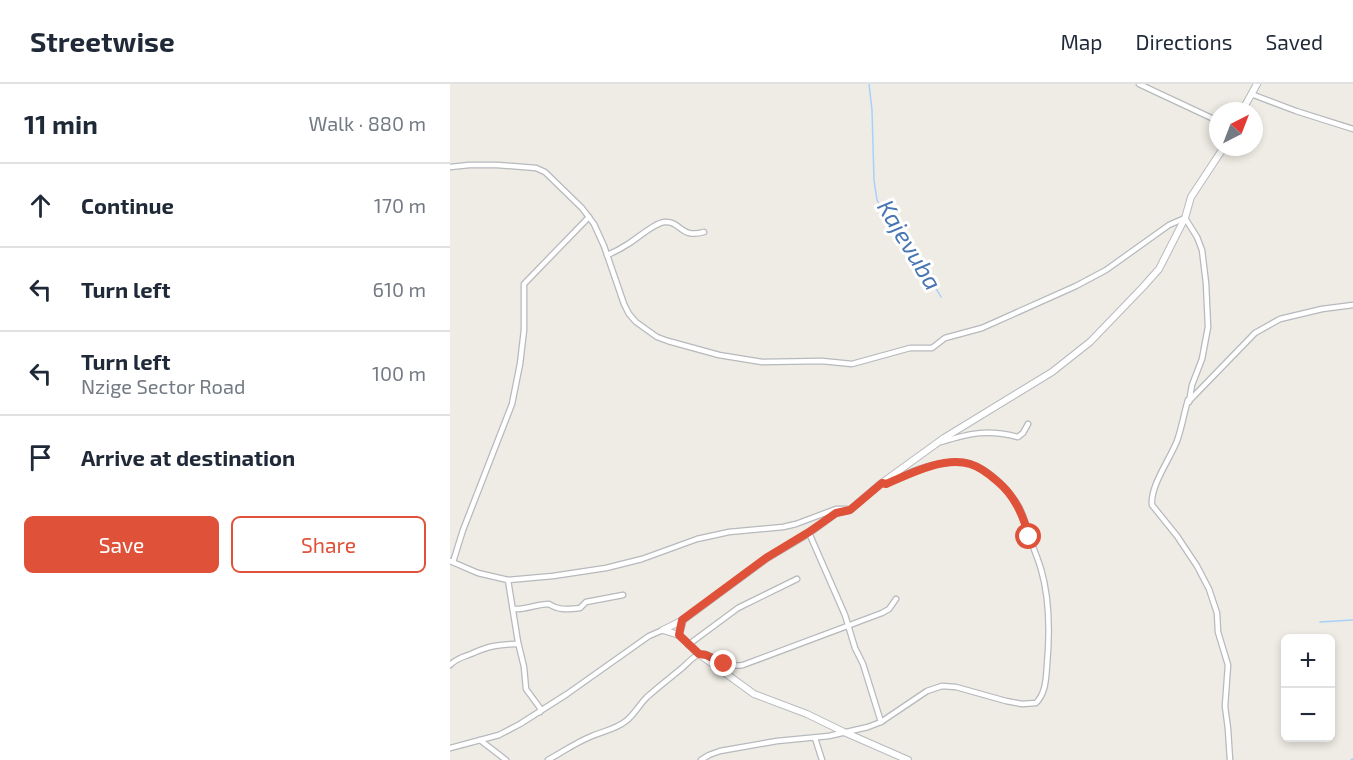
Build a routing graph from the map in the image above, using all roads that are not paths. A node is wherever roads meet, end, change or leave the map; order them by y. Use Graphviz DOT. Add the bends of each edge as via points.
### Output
graph roads {
  1 [pos="1139,84"];
  2 [pos="1257,84"];
  3 [pos="1251,94"];
  4 [pos="1247,102"];
  5 [pos="1209,117"];
  6 [pos="1353,129"];
  7 [pos="1218,156"];
  8 [pos="450,167"];
  9 [pos="589,217"];
  10 [pos="1185,218"];
  11 [pos="704,232"];
  12 [pos="607,255"];
  13 [pos="1353,304"];
  14 [pos="1188,402"];
  15 [pos="1028,424"];
  16 [pos="936,444"];
  17 [pos="879,484"];
  18 [pos="850,510"];
  19 [pos="809,532"];
  20 [pos="452,561"];
  21 [pos="797,579"];
  22 [pos="508,580"];
  23 [pos="623,594"];
  24 [pos="896,599"];
  25 [pos="513,609"];
  26 [pos="682,620"];
  27 [pos="849,626"];
  28 [pos="663,630"];
  29 [pos="679,635"];
  30 [pos="518,644"];
  31 [pos="688,645"];
  32 [pos="699,654"];
  33 [pos="450,664"];
  34 [pos="540,712"];
  35 [pos="881,722"];
  36 [pos="844,732"];
  37 [pos="815,738"];
  38 [pos="480,740"];
  39 [pos="450,748"];
  40 [pos="506,760"];
  41 [pos="548,760"];
  42 [pos="701,760"];
  43 [pos="822,760"];
  44 [pos="908,760"];
  45 [pos="1230,760"];
  1 -- 5 [label="street"];
  2 -- 3 [label="main road"];
  3 -- 4 [label="main road"];
  3 -- 6 [label="street"];
  7 -- 10 [label="main road" via="1191,197"];
  8 -- 9 [label="street" via="497,165 541,170"];
  9 -- 12 [label="street"];
  9 -- 20 [label="street" via="524,284 523,340 512,404"];
  10 -- 12 [label="street" via="1095,276 997,322 945,338 932,348 910,348 848,364 741,360 657,337 629,314"];
  10 -- 14 [label="street" via="1202,250 1208,327"];
  10 -- 16 [label="main road" via="1155,275 1090,342 1052,372"];
  11 -- 12 [label="street" via="691,234 663,222"];
  13 -- 14 [label="street" via="1280,319 1255,333"];
  14 -- 45 [label="street" via="1176,443 1155,486 1152,506 1177,536 1209,589 1228,665 1225,706"];
  15 -- 16 [label="street" via="1018,437 979,432"];
  16 -- 17 [label="main road"];
  17 -- 18 [label="main road"];
  17 -- 35 [label="street" via="928,466 957,462 976,466 1001,484 1020,508 1040,569 1049,636 1045,683 1036,703 1022,704 942,686 923,693"];
  18 -- 19 [label="main road" via="836,513"];
  18 -- 22 [label="street" via="836,509 783,527 698,539 606,568"];
  19 -- 26 [label="main road" via="766,558"];
  19 -- 27 [label="street"];
  20 -- 22 [label="street" via="478,573"];
  21 -- 31 [label="street" via="738,608"];
  22 -- 25 [label="street"];
  23 -- 25 [label="street" via="586,602 580,608 565,610 549,604"];
  24 -- 27 [label="street" via="887,611"];
  25 -- 30 [label="street"];
  26 -- 28 [label="main road"];
  26 -- 29 [label="street"];
  27 -- 32 [label="street" via="740,666"];
  27 -- 35 [label="street"];
  28 -- 29 [label="main road"];
  28 -- 34 [label="street"];
  29 -- 31 [label="main road"];
  30 -- 33 [label="street" via="492,646"];
  30 -- 34 [label="street" via="526,689"];
  31 -- 32 [label="main road"];
  32 -- 36 [label="main road" via="754,693"];
  32 -- 41 [label="street" via="656,689 620,726"];
  34 -- 38 [label="street" via="499,735"];
  35 -- 36 [label="street"];
  36 -- 37 [label="street"];
  36 -- 44 [label="main road"];
  37 -- 42 [label="street" via="746,746 713,753"];
  37 -- 43 [label="street"];
  38 -- 39 [label="street"];
  38 -- 40 [label="street"];
}
